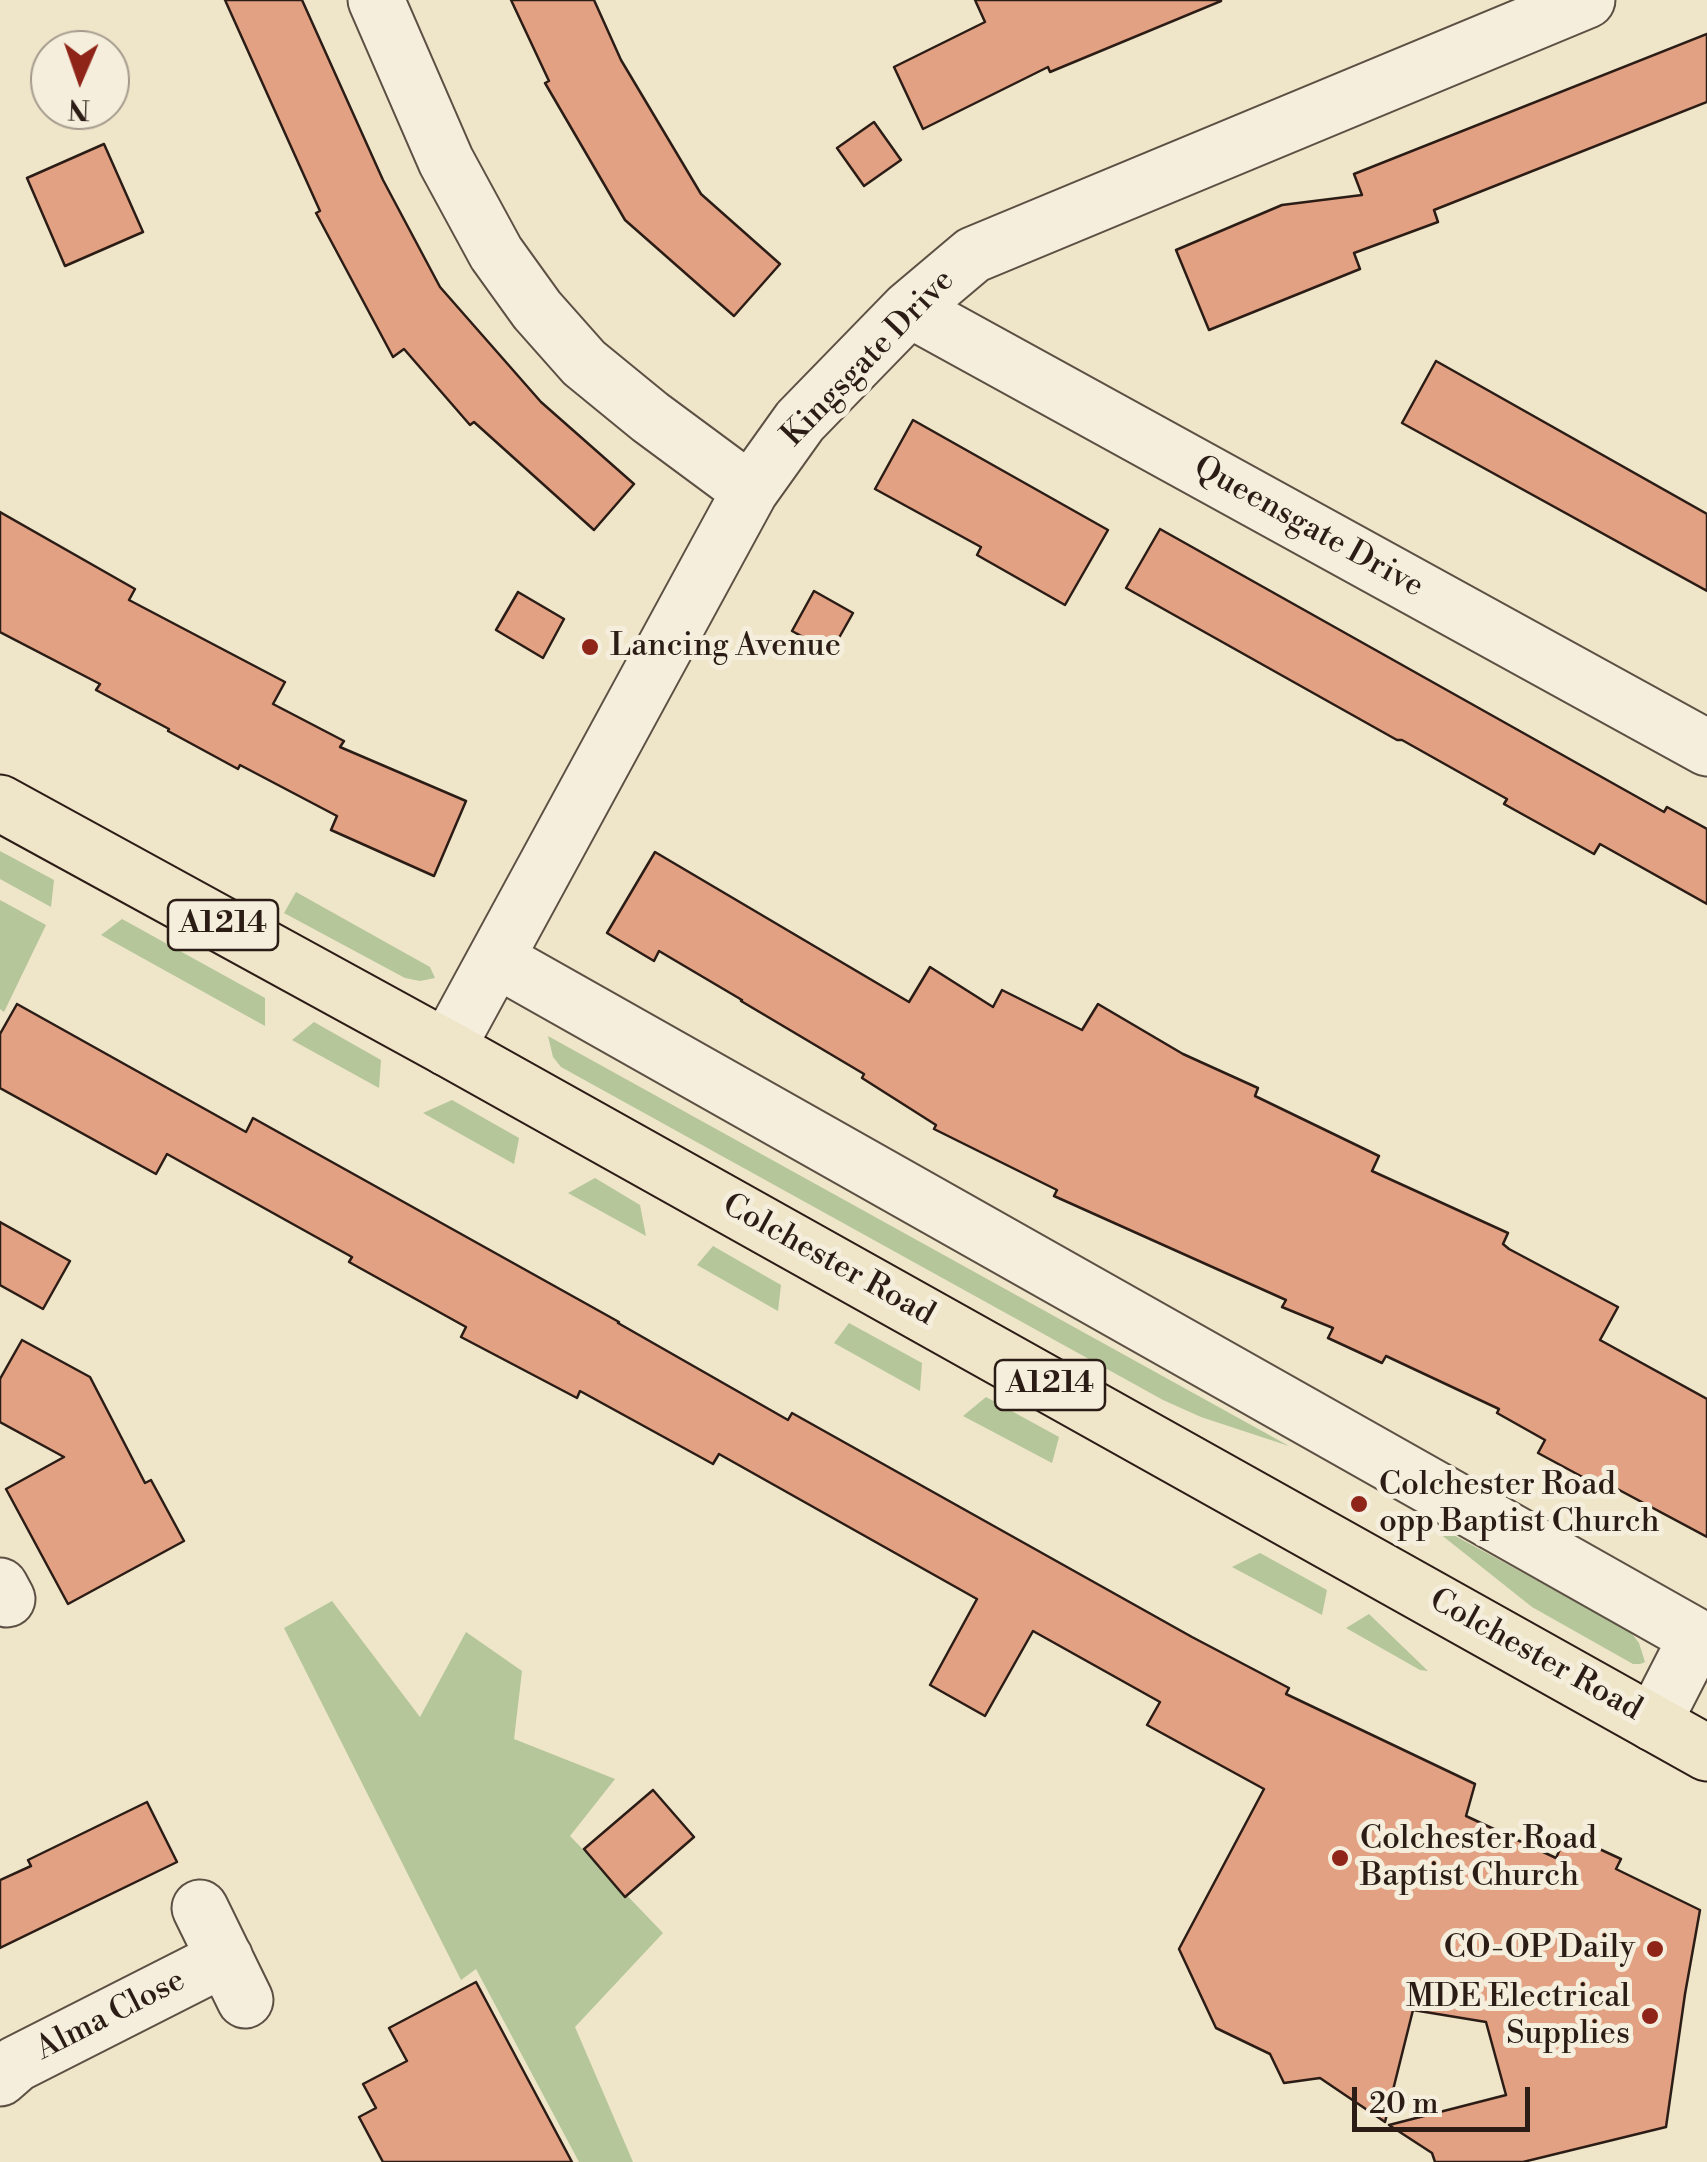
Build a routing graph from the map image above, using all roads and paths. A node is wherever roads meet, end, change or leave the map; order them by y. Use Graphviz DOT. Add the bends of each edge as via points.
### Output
graph roads {
  1 [pos="376,0"];
  2 [pos="1586,0"];
  3 [pos="909,309"];
  4 [pos="750,491"];
  5 [pos="1707,748"];
  6 [pos="0,802"];
  7 [pos="496,959"];
  8 [pos="447,1048"];
  9 [pos="1653,1723"];
  10 [pos="1707,1753"];
  11 [pos="200,1908"];
  12 [pos="0,2078"];
  1 -- 4 [label="street" via="446,160 537,310 584,362"];
  2 -- 3 [label="street, Kingsgate Drive" via="974,254"];
  3 -- 4 [label="street, Kingsgate Drive" via="800,421"];
  3 -- 5 [label="street, Queensgate Drive"];
  4 -- 7 [label="street, Kingsgate Drive"];
  6 -- 8 [label="main road, Colchester Road / A1214"];
  7 -- 8 [label="street, Kingsgate Drive"];
  7 -- 9 [label="street, Colchester Road" via="1698,1637"];
  8 -- 9 [label="main road, Colchester Road / A1214"];
  9 -- 10 [label="main road, Colchester Road / A1214"];
  11 -- 12 [label="street, Alma Close" via="235,1979 16,2064"];
}
